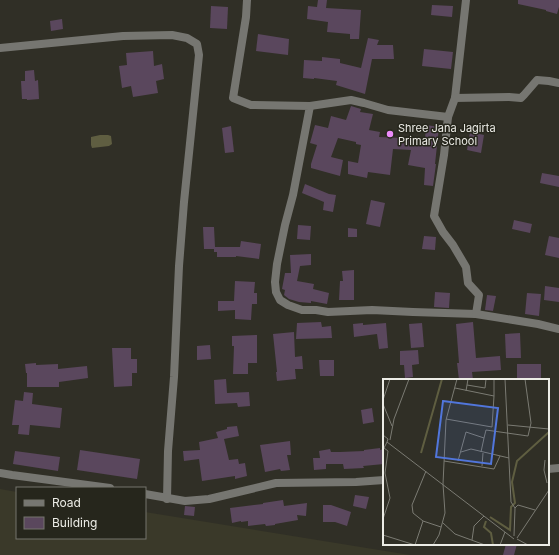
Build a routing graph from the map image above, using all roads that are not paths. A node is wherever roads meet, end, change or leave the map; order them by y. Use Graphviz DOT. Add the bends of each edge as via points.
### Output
graph roads {
  1 [pos="247,0"];
  2 [pos="466,0"];
  3 [pos="0,48"];
  4 [pos="559,83"];
  5 [pos="455,98"];
  6 [pos="310,106"];
  7 [pos="448,117"];
  8 [pos="476,314"];
  9 [pos="559,329"];
  10 [pos="559,468"];
  11 [pos="549,469"];
  12 [pos="0,473"];
  13 [pos="383,480"];
  14 [pos="102,487"];
  15 [pos="146,494"];
  16 [pos="167,499"];
  1 -- 6 [label="street" via="233,98 251,105"];
  2 -- 5 [label="street"];
  3 -- 16 [label="street" via="123,36 165,35 187,38 197,44 199,55 179,266"];
  4 -- 5 [label="street" via="537,80 520,98"];
  5 -- 7 [label="street"];
  6 -- 7 [label="street" via="351,100 388,110"];
  6 -- 8 [label="street" via="277,264 275,282 280,300 302,310 328,312 372,310"];
  7 -- 8 [label="street" via="434,216 466,267 468,283 479,295"];
  8 -- 9 [label="street"];
  10 -- 11 [label="street"];
  12 -- 14 [label="street"];
  13 -- 16 [label="street" via="276,483 209,499"];
  15 -- 16 [label="street"];
}
